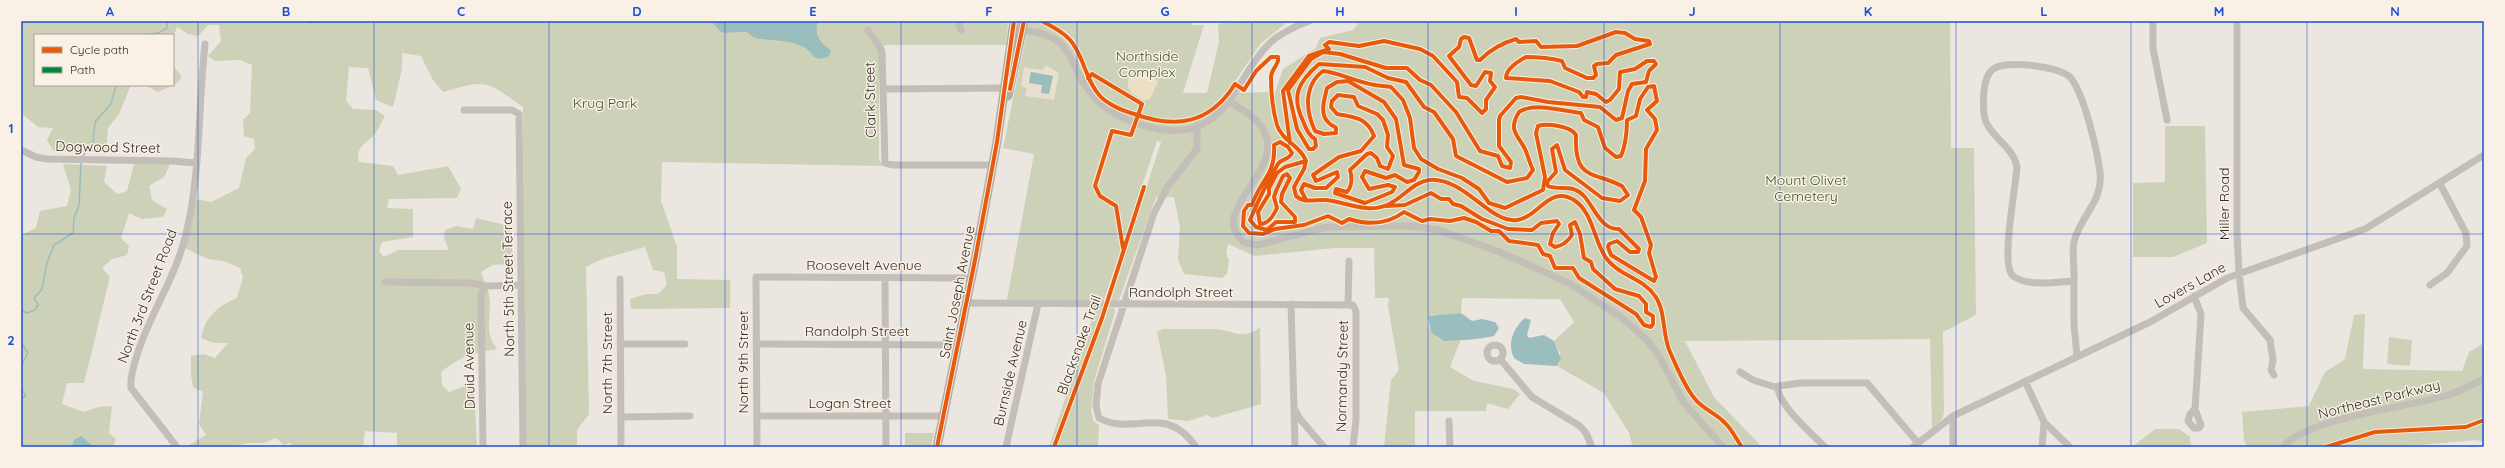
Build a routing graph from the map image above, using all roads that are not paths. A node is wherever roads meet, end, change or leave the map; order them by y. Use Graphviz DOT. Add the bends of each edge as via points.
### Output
graph roads {
  1 [pos="958,21"];
  2 [pos="1309,21"];
  3 [pos="2153,21"];
  4 [pos="2237,21"];
  5 [pos="1013,25"];
  6 [pos="1024,26"];
  7 [pos="868,30"];
  8 [pos="961,30"];
  9 [pos="205,44"];
  10 [pos="1007,88"];
  11 [pos="883,89"];
  12 [pos="1230,102"];
  13 [pos="464,110"];
  14 [pos="2167,120"];
  15 [pos="1197,125"];
  16 [pos="21,150"];
  17 [pos="2484,155"];
  18 [pos="197,163"];
  19 [pos="992,166"];
  20 [pos="2440,184"];
  21 [pos="1348,262"];
  22 [pos="2239,273"];
  23 [pos="756,278"];
  24 [pos="885,278"];
  25 [pos="972,278"];
  26 [pos="620,279"];
  27 [pos="2074,281"];
  28 [pos="385,282"];
  29 [pos="520,285"];
  30 [pos="486,286"];
  31 [pos="2430,286"];
  32 [pos="2194,296"];
  33 [pos="967,303"];
  34 [pos="1038,304"];
  35 [pos="1291,304"];
  36 [pos="1348,304"];
  37 [pos="1124,305"];
  38 [pos="620,344"];
  39 [pos="684,344"];
  40 [pos="756,344"];
  41 [pos="885,344"];
  42 [pos="958,345"];
  43 [pos="2077,356"];
  44 [pos="1500,359"];
  45 [pos="1740,372"];
  46 [pos="2274,375"];
  47 [pos="2484,379"];
  48 [pos="2025,381"];
  49 [pos="1778,388"];
  50 [pos="1294,408"];
  51 [pos="2196,409"];
  52 [pos="690,416"];
  53 [pos="757,416"];
  54 [pos="886,416"];
  55 [pos="944,416"];
  56 [pos="1953,416"];
  57 [pos="621,417"];
  58 [pos="1449,421"];
  59 [pos="2044,422"];
  60 [pos="1916,445"];
  61 [pos="177,447"];
  62 [pos="483,447"];
  63 [pos="523,447"];
  64 [pos="620,447"];
  65 [pos="757,447"];
  66 [pos="886,447"];
  67 [pos="937,447"];
  68 [pos="1006,447"];
  69 [pos="1196,447"];
  70 [pos="1295,447"];
  71 [pos="1324,447"];
  72 [pos="1353,447"];
  73 [pos="1450,447"];
  74 [pos="1592,447"];
  75 [pos="1723,447"];
  76 [pos="1825,447"];
  77 [pos="1953,447"];
  78 [pos="2042,447"];
  79 [pos="2070,447"];
  80 [pos="2283,447"];
  1 -- 8 [label="street"];
  2 -- 12 [label="street" via="1283,33 1272,42 1259,57"];
  3 -- 14 [label="street" via="2153,48"];
  4 -- 22 [label="street, Miller Road"];
  5 -- 6 [label="street"];
  5 -- 10 [label="main road, Saint Joseph Avenue"];
  6 -- 10 [label="main road, Saint Joseph Avenue"];
  6 -- 15 [label="street" via="1062,44 1095,99 1117,114 1164,130"];
  7 -- 11 [label="street, Clark Street" via="882,51"];
  9 -- 18 [label="street, North 3rd Street Road"];
  10 -- 11 [label="street"];
  10 -- 19 [label="main road, Saint Joseph Avenue"];
  11 -- 19 [label="street, Clark Street" via="885,163"];
  12 -- 15 [label="street" via="1218,113"];
  12 -- 75 [label="street" via="1258,123 1266,137 1262,170 1234,215 1235,231 1245,243 1258,245 1326,227 1413,226 1438,230 1500,252 1578,288 1615,312 1637,331 1658,354 1684,403"];
  13 -- 29 [label="street, North 5th Street Terrace" via="516,111 519,114"];
  15 -- 37 [label="street" via="1197,149 1160,199"];
  16 -- 18 [label="street, Dogwood Street" via="47,159"];
  17 -- 20 [label="street, Lovers Lane"];
  18 -- 61 [label="street, North 3rd Street Road" via="186,235 169,282 150,318 131,378 131,388"];
  19 -- 25 [label="main road, Saint Joseph Avenue"];
  20 -- 22 [label="street, Lovers Lane" via="2365,229"];
  20 -- 31 [label="street" via="2466,233 2467,246 2447,273"];
  21 -- 36 [label="street, Normandy Street"];
  22 -- 32 [label="street, Lovers Lane"];
  22 -- 46 [label="street, Miller Road" via="2243,308 2270,340 2273,360 2271,370"];
  23 -- 24 [label="street, Roosevelt Avenue"];
  23 -- 40 [label="street, North 9th Street"];
  24 -- 25 [label="street, Roosevelt Avenue"];
  24 -- 41 [label="street"];
  25 -- 33 [label="main road, Saint Joseph Avenue"];
  26 -- 38 [label="street, North 7th Street"];
  27 -- 27 [label="street" via="2074,240 2096,201 2100,181 2097,158 2081,95 2069,76 2057,69 2013,65 1999,67 1990,72 1986,81 1984,115 1992,130 2015,156 2017,167 2007,267 2013,276 2027,281"];
  27 -- 43 [label="street"];
  28 -- 30 [label="street" via="471,283"];
  29 -- 30 [label="street"];
  29 -- 63 [label="street, North 5th Street Terrace"];
  30 -- 62 [label="street, Druid Avenue" via="482,294"];
  32 -- 43 [label="street, Lovers Lane" via="2150,322"];
  32 -- 51 [label="street" via="2201,314"];
  33 -- 34 [label="street, Randolph Street"];
  33 -- 42 [label="main road, Saint Joseph Avenue"];
  34 -- 37 [label="street, Randolph Street"];
  34 -- 68 [label="street, Burnside Avenue"];
  35 -- 36 [label="street, Randolph Street"];
  35 -- 37 [label="street, Randolph Street"];
  35 -- 50 [label="street"];
  36 -- 72 [label="street, Normandy Street" via="1353,305 1356,311 1356,420"];
  37 -- 69 [label="street" via="1098,384 1098,418 1113,423 1169,425 1186,433"];
  38 -- 39 [label="street"];
  38 -- 57 [label="street, North 7th Street"];
  40 -- 41 [label="street, Randolph Street"];
  40 -- 53 [label="street, North 9th Street"];
  41 -- 42 [label="street, Randolph Street"];
  41 -- 54 [label="street"];
  42 -- 55 [label="main road, Saint Joseph Avenue"];
  43 -- 48 [label="street, Lovers Lane"];
  44 -- 74 [label="street" via="1532,397 1580,426"];
  45 -- 49 [label="street" via="1752,380"];
  47 -- 80 [label="street, Northeast Parkway" via="2445,396 2402,404 2313,428 2297,435"];
  48 -- 56 [label="street, Lovers Lane"];
  48 -- 59 [label="street"];
  49 -- 60 [label="street" via="1782,385 1801,383 1867,383"];
  49 -- 76 [label="street" via="1779,396 1786,406"];
  50 -- 70 [label="street"];
  50 -- 71 [label="street"];
  52 -- 57 [label="street"];
  53 -- 54 [label="street, Logan Street"];
  53 -- 65 [label="street, North 9th Street"];
  54 -- 55 [label="street, Logan Street"];
  54 -- 66 [label="street"];
  55 -- 67 [label="main road, Saint Joseph Avenue"];
  56 -- 60 [label="street, Lovers Lane"];
  56 -- 77 [label="street"];
  57 -- 64 [label="street, North 7th Street"];
  58 -- 73 [label="street"];
  59 -- 78 [label="street"];
  59 -- 79 [label="street"];
}
